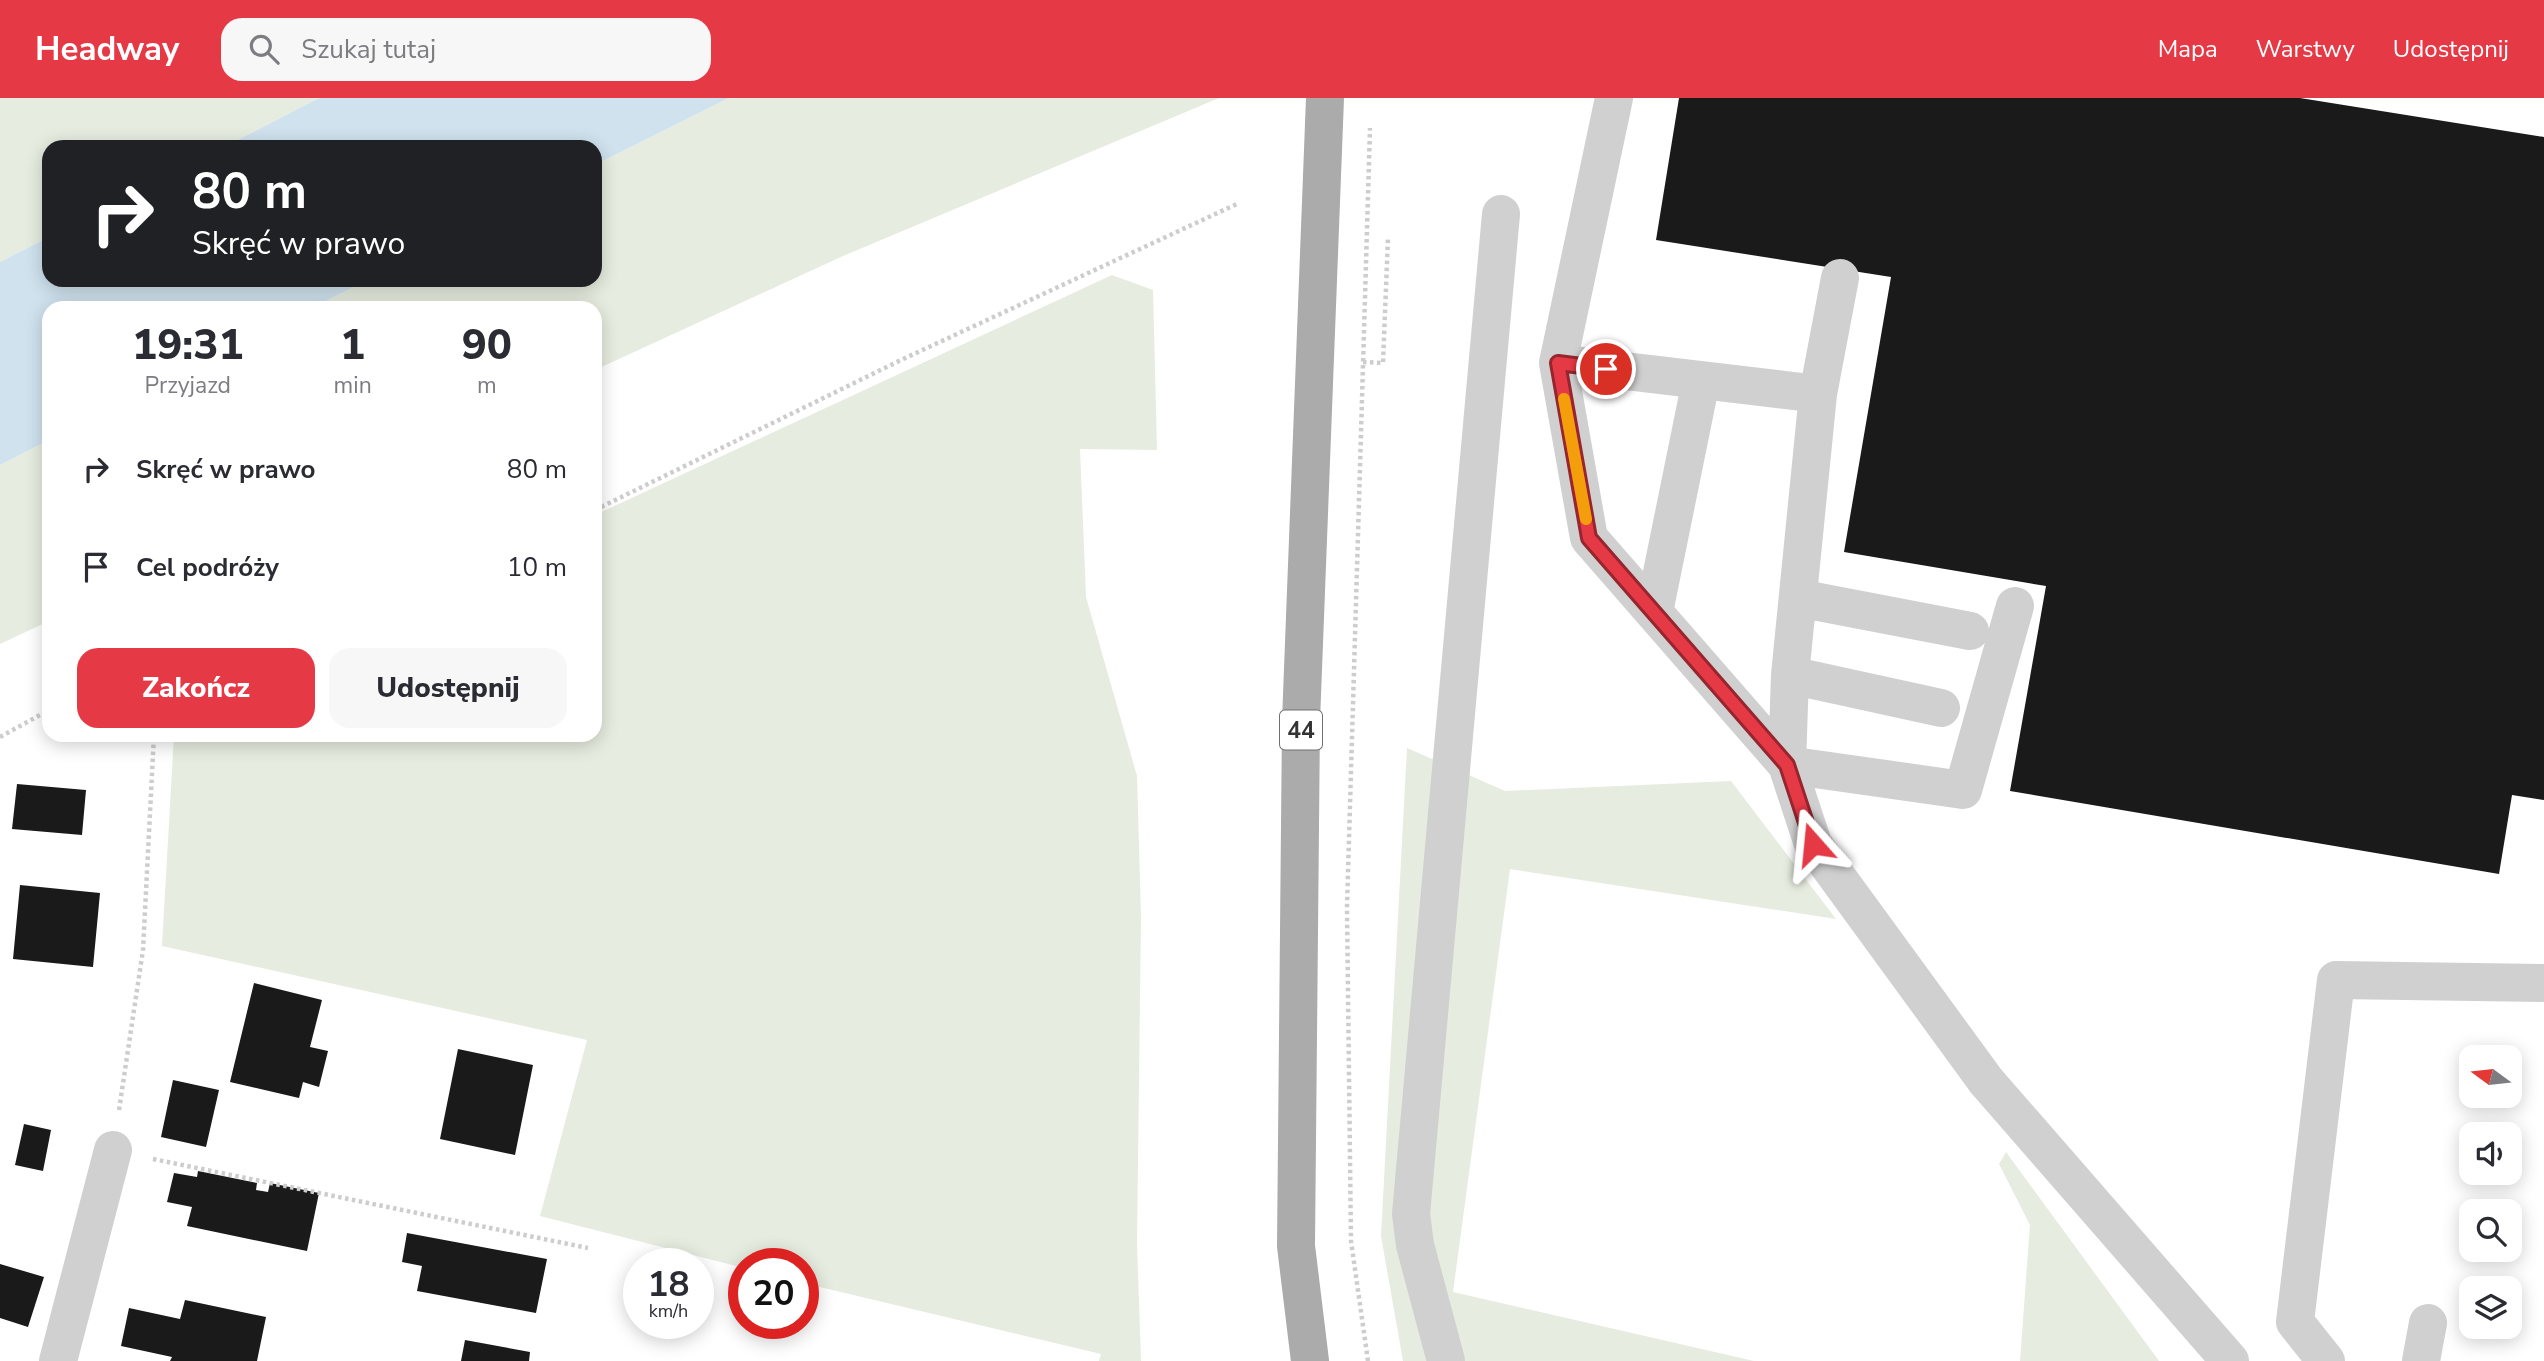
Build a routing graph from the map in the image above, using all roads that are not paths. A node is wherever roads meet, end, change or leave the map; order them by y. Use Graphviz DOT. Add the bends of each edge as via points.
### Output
graph roads {
  1 [pos="1325,98"];
  2 [pos="1614,98"];
  3 [pos="1501,214"];
  4 [pos="1840,278"];
  5 [pos="1558,363"];
  6 [pos="1701,381"];
  7 [pos="1818,394"];
  8 [pos="1798,597"];
  9 [pos="2015,606"];
  10 [pos="1654,612"];
  11 [pos="1970,631"];
  12 [pos="1790,676"];
  13 [pos="1941,708"];
  14 [pos="1787,765"];
  15 [pos="2544,983"];
  16 [pos="113,1150"];
  17 [pos="2428,1323"];
  18 [pos="58,1361"];
  19 [pos="1310,1361"];
  20 [pos="1446,1361"];
  21 [pos="2230,1361"];
  22 [pos="2326,1361"];
  23 [pos="2421,1361"];
  1 -- 19 [label="main road, 44" via="1300,735 1296,1246"];
  2 -- 5 [label="street"];
  3 -- 20 [label="street" via="1411,1214"];
  4 -- 7 [label="street"];
  5 -- 6 [label="street"];
  5 -- 10 [label="street" via="1589,538"];
  6 -- 7 [label="street"];
  6 -- 10 [label="street"];
  7 -- 8 [label="street"];
  8 -- 11 [label="street"];
  8 -- 12 [label="street"];
  9 -- 14 [label="street" via="1963,790"];
  10 -- 14 [label="street"];
  12 -- 13 [label="street"];
  12 -- 14 [label="street"];
  14 -- 21 [label="street" via="1813,844 1986,1081"];
  15 -- 22 [label="street" via="2336,980 2295,1322"];
  16 -- 18 [label="street"];
  17 -- 23 [label="street"];
}
